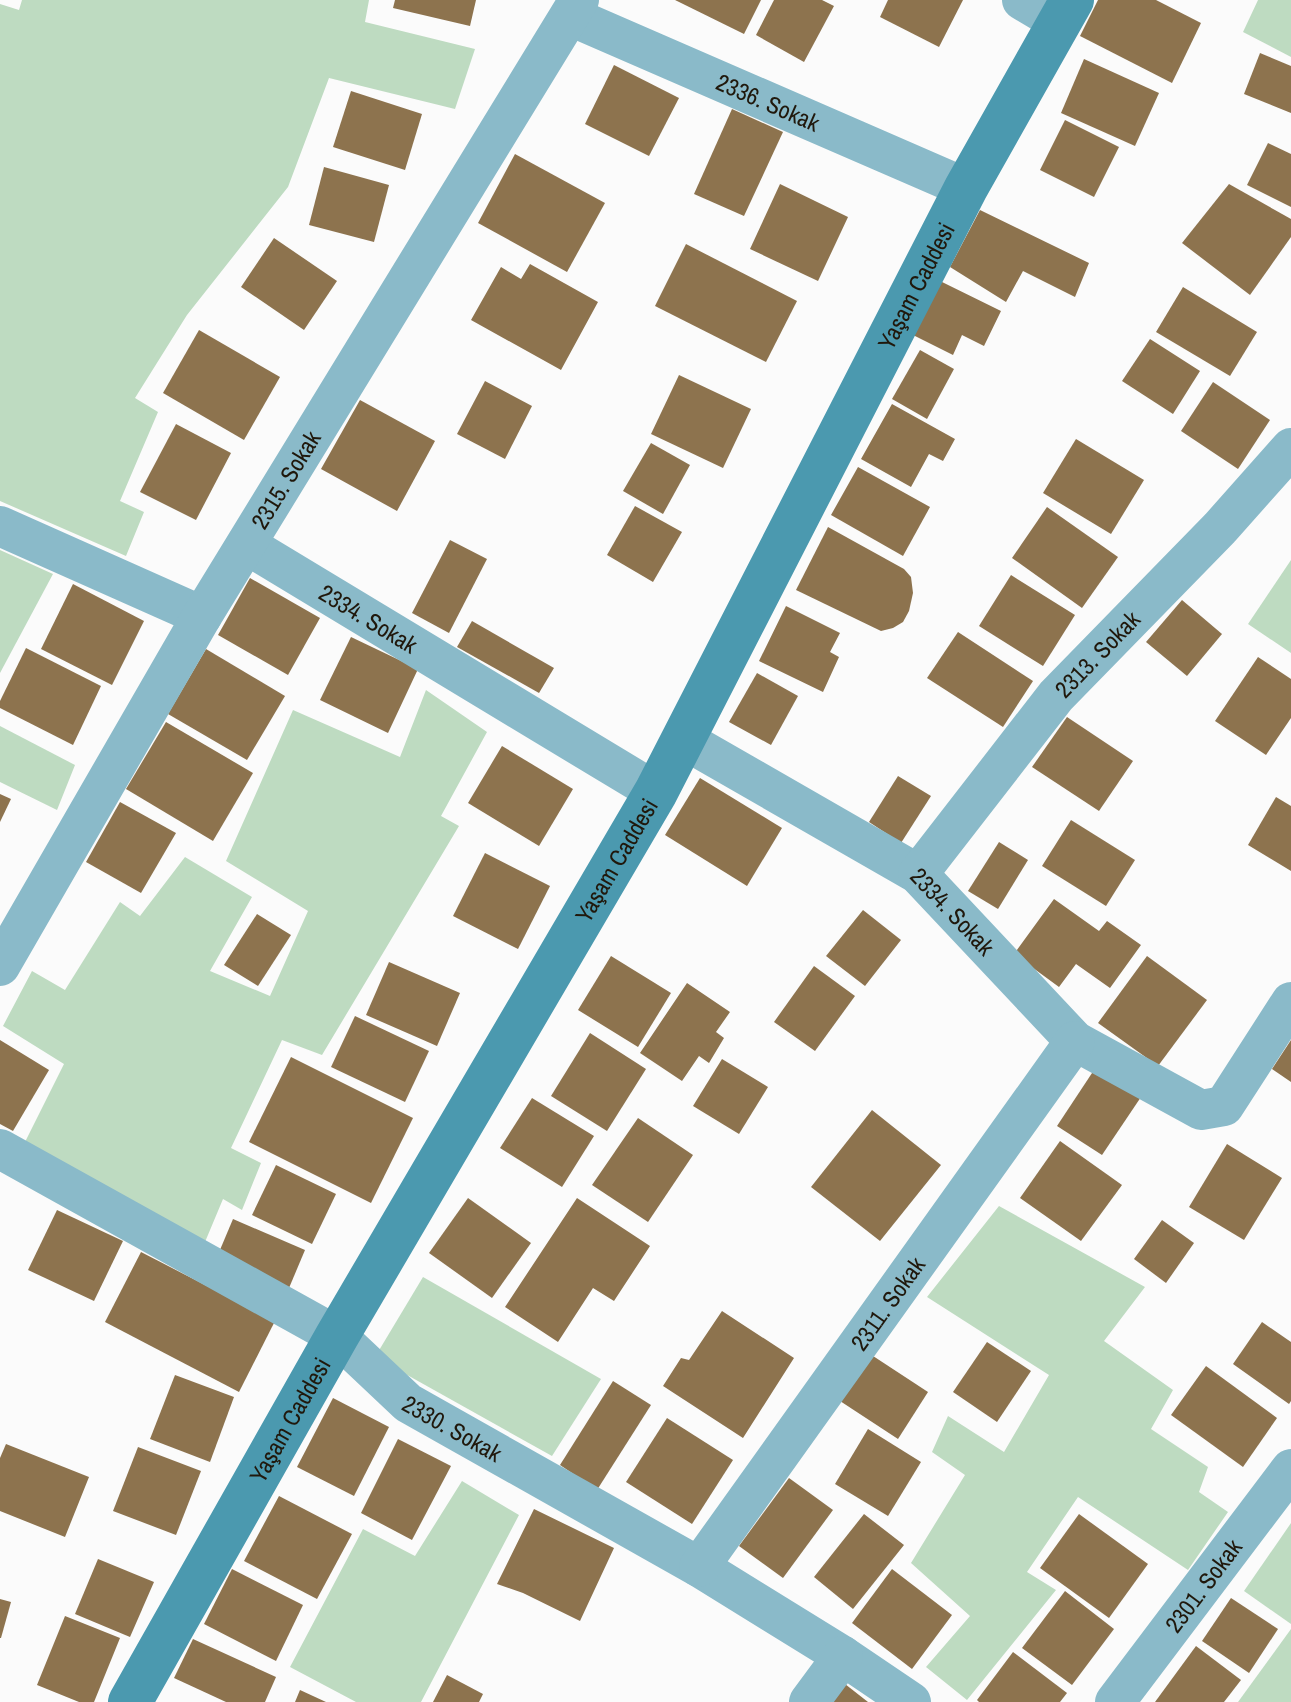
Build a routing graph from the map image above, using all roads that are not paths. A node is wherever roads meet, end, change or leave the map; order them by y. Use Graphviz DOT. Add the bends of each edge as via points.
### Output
graph roads {
  1 [pos="1022,0"];
  2 [pos="575,8"];
  3 [pos="1066,11"];
  4 [pos="966,188"];
  5 [pos="1291,448"];
  6 [pos="0,526"];
  7 [pos="247,545"];
  8 [pos="202,616"];
  9 [pos="683,739"];
  10 [pos="656,792"];
  11 [pos="918,874"];
  12 [pos="0,966"];
  13 [pos="1291,1002"];
  14 [pos="1075,1041"];
  15 [pos="0,1149"];
  16 [pos="337,1336"];
  17 [pos="1291,1469"];
  18 [pos="699,1567"];
  19 [pos="843,1656"];
  20 [pos="130,1702"];
  21 [pos="809,1702"];
  22 [pos="911,1702"];
  23 [pos="1115,1702"];
  1 -- 3 [label="street"];
  2 -- 4 [label="street, 2336. Sokak"];
  2 -- 7 [label="street, 2315. Sokak"];
  3 -- 4 [label="street, Yaşam Caddesi"];
  4 -- 9 [label="street, Yaşam Caddesi"];
  5 -- 11 [label="street, 2313. Sokak" via="1056,696"];
  6 -- 8 [label="street"];
  7 -- 8 [label="street, 2315. Sokak"];
  7 -- 10 [label="street, 2334. Sokak"];
  8 -- 12 [label="street, 2315. Sokak"];
  9 -- 10 [label="street, Yaşam Caddesi"];
  9 -- 11 [label="street, 2334. Sokak"];
  10 -- 16 [label="street, Yaşam Caddesi"];
  11 -- 14 [label="street, 2334. Sokak"];
  13 -- 14 [label="street, 2334. Sokak" via="1224,1106 1201,1110"];
  14 -- 18 [label="street, 2311. Sokak"];
  15 -- 16 [label="street, 2330. Sokak"];
  16 -- 18 [label="street, 2330. Sokak" via="408,1403"];
  16 -- 20 [label="street, Yaşam Caddesi"];
  17 -- 23 [label="street, 2301. Sokak"];
  18 -- 19 [label="street, 2330. Sokak"];
  19 -- 21 [label="street"];
  19 -- 22 [label="street, 2330. Sokak"];
}
